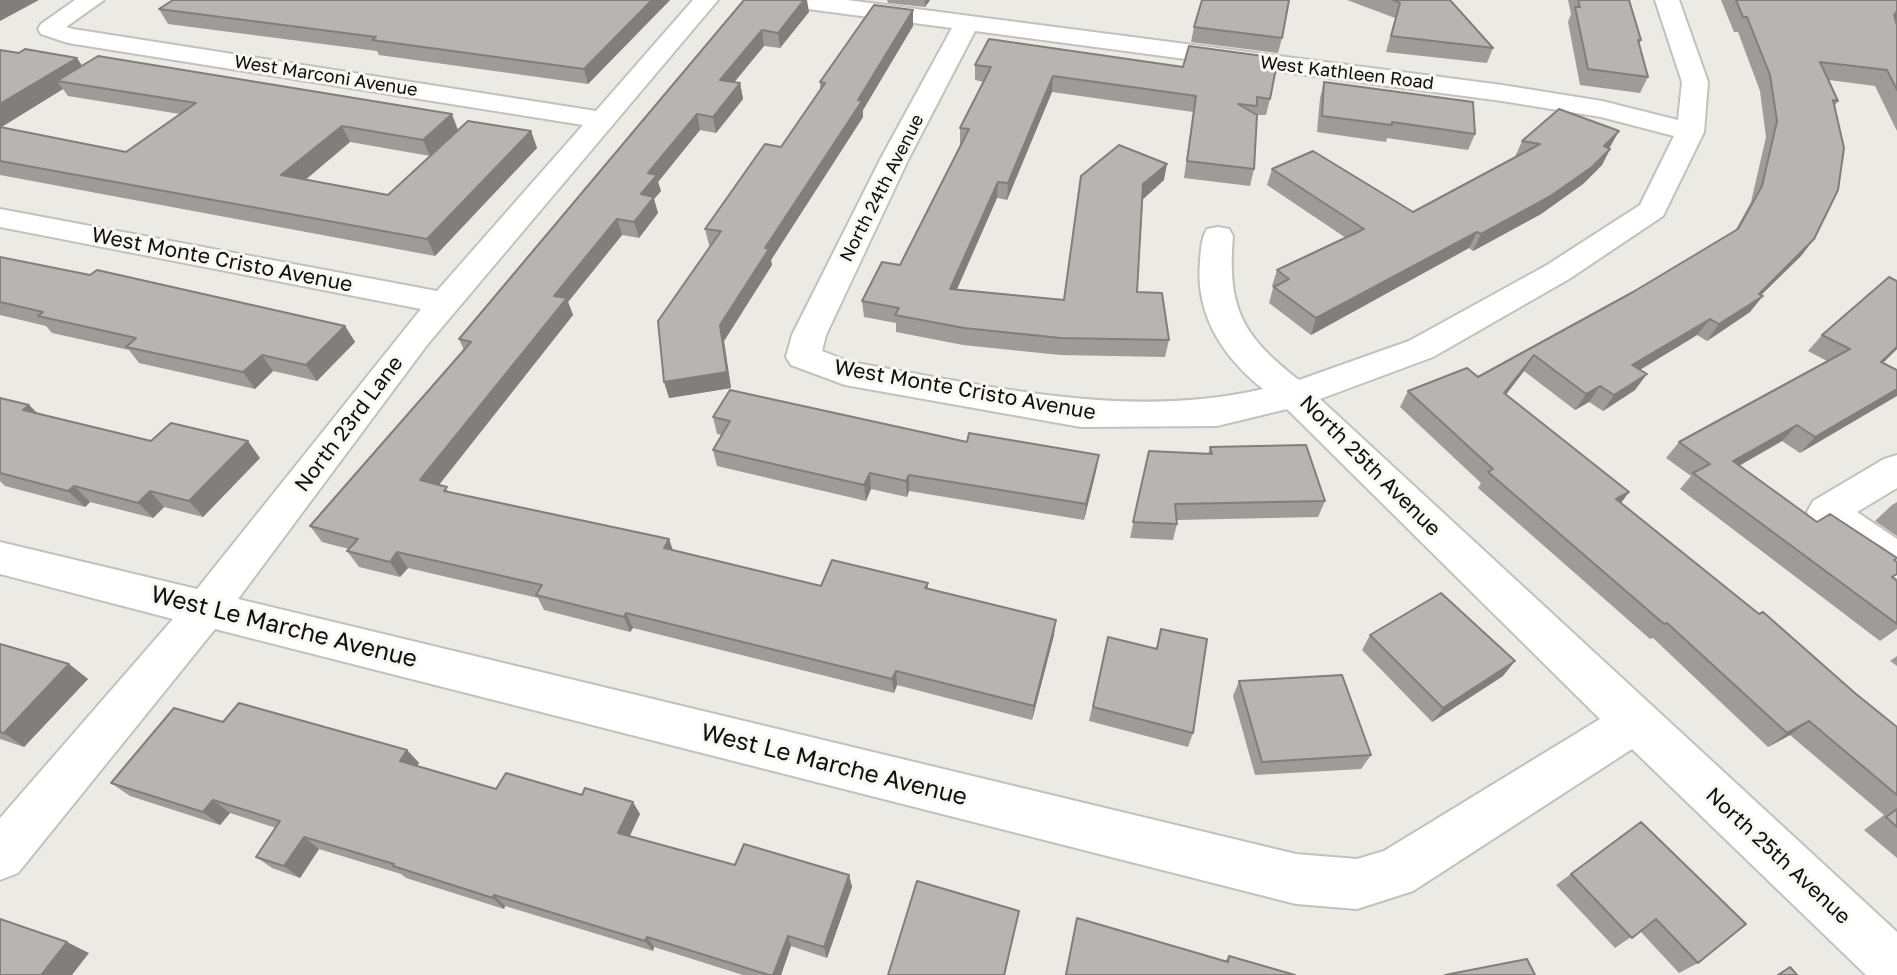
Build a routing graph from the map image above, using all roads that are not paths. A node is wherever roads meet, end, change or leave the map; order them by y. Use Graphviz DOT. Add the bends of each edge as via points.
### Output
graph roads {
  1 [pos="92,0"];
  2 [pos="706,0"];
  3 [pos="793,0"];
  4 [pos="1667,0"];
  5 [pos="967,23"];
  6 [pos="603,120"];
  7 [pos="1690,132"];
  8 [pos="0,218"];
  9 [pos="1218,236"];
  10 [pos="444,303"];
  11 [pos="803,357"];
  12 [pos="1294,395"];
  13 [pos="1897,469"];
  14 [pos="0,558"];
  15 [pos="1897,561"];
  16 [pos="208,608"];
  17 [pos="1634,722"];
  18 [pos="0,855"];
  19 [pos="1897,968"];
  1 -- 6 [label="street, West Marconi Avenue" via="50,29 68,36"];
  2 -- 6 [label="street, North 23rd Lane"];
  3 -- 5 [label="street, West Kathleen Road"];
  4 -- 7 [label="street, North 25th Avenue" via="1695,82"];
  5 -- 7 [label="street, West Kathleen Road" via="1502,93 1602,109"];
  5 -- 11 [label="street, North 24th Avenue" via="884,182 809,335"];
  6 -- 10 [label="street, North 23rd Lane"];
  7 -- 12 [label="street, North 25th Avenue" via="1652,211 1603,244 1421,349"];
  8 -- 10 [label="street, West Monte Cristo Avenue"];
  9 -- 12 [label="street" via="1213,269 1222,321 1268,376"];
  10 -- 16 [label="street, North 23rd Lane"];
  11 -- 12 [label="street, West Monte Cristo Avenue" via="845,373 1081,414 1217,412"];
  12 -- 17 [label="street, North 25th Avenue"];
  13 -- 15 [label="street" via="1827,512"];
  14 -- 16 [label="street, West Le Marche Avenue"];
  16 -- 17 [label="street, West Le Marche Avenue" via="1296,880 1357,884 1395,873"];
  16 -- 18 [label="street, North 23rd Lane"];
  17 -- 19 [label="street, North 25th Avenue"];
}
